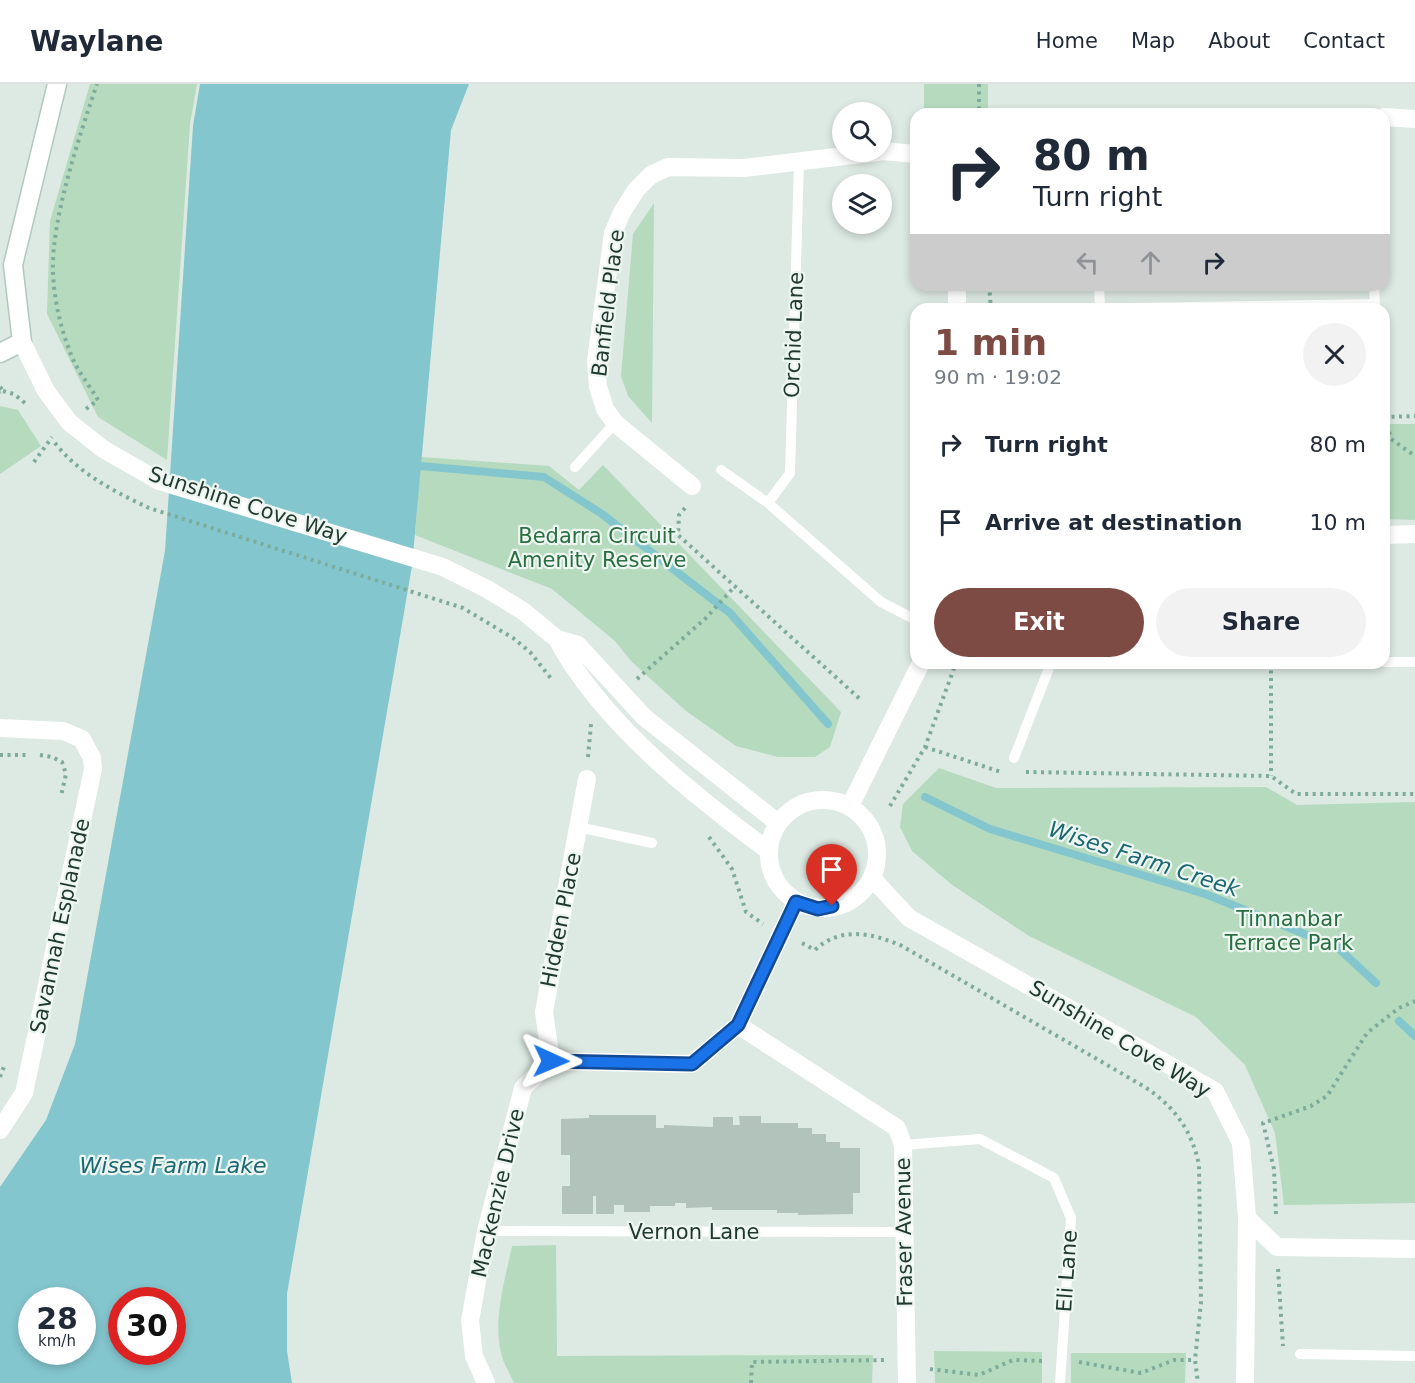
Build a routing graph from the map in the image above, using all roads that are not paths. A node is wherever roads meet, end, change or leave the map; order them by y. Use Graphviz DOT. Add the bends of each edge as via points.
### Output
graph roads {
  1 [pos="57,84"];
  2 [pos="1390,117"];
  3 [pos="1415,119"];
  4 [pos="892,152"];
  5 [pos="910,153"];
  6 [pos="832,157"];
  7 [pos="799,161"];
  8 [pos="22,342"];
  9 [pos="0,353"];
  10 [pos="615,423"];
  11 [pos="575,467"];
  12 [pos="721,470"];
  13 [pos="692,493"];
  14 [pos="768,503"];
  15 [pos="1415,534"];
  16 [pos="1390,535"];
  17 [pos="910,617"];
  18 [pos="557,639"];
  19 [pos="1390,662"];
  20 [pos="1415,662"];
  21 [pos="918,669"];
  22 [pos="1049,669"];
  23 [pos="0,728"];
  24 [pos="1014,758"];
  25 [pos="587,779"];
  26 [pos="850,806"];
  27 [pos="778,823"];
  28 [pos="578,827"];
  29 [pos="652,843"];
  30 [pos="769,851"];
  31 [pos="872,879"];
  32 [pos="796,902"];
  33 [pos="738,1025"];
  34 [pos="551,1061"];
  35 [pos="0,1130"];
  36 [pos="903,1145"];
  37 [pos="1247,1218"];
  38 [pos="486,1231"];
  39 [pos="903,1232"];
  40 [pos="1415,1249"];
  41 [pos="1300,1354"];
  42 [pos="1415,1356"];
  43 [pos="486,1383"];
  44 [pos="907,1383"];
  45 [pos="1060,1383"];
  46 [pos="1245,1383"];
  1 -- 8 [label="street, Sunshine Cove Way" via="13,265"];
  2 -- 3 [label="street"];
  4 -- 5 [label="street"];
  6 -- 7 [label="street, Banfield Place"];
  7 -- 10 [label="street, Banfield Place" via="744,168 668,167 651,175 636,190 613,234 596,361 598,387 605,409"];
  7 -- 14 [label="lane, Orchid Lane" via="790,473"];
  8 -- 9 [label="street"];
  8 -- 18 [label="street, Sunshine Cove Way" via="46,392 69,422 103,449 159,480 443,567 523,611"];
  10 -- 11 [label="lane"];
  10 -- 13 [label="street, Banfield Place"];
  12 -- 14 [label="lane"];
  14 -- 17 [label="lane" via="881,602"];
  15 -- 16 [label="street"];
  18 -- 27 [label="street, Sunshine Cove Way" via="578,645 644,717"];
  18 -- 30 [label="street, Sunshine Cove Way" via="572,667 624,729 724,818"];
  19 -- 20 [label="lane"];
  21 -- 26 [label="street"];
  22 -- 24 [label="lane"];
  23 -- 35 [label="street, Savannah Esplanade" via="63,731 82,739 93,769 24,1093"];
  25 -- 28 [label="street, Hidden Place"];
  26 -- 27 [label="street" via="809,801 792,809"];
  26 -- 31 [label="street" via="872,829 878,857"];
  27 -- 30 [label="street"];
  28 -- 29 [label="lane"];
  28 -- 34 [label="street, Hidden Place" via="544,1012"];
  30 -- 32 [label="street" via="774,878"];
  31 -- 32 [label="street" via="861,894 846,904 818,909"];
  31 -- 37 [label="street, Sunshine Cove Way" via="909,918 1215,1091 1241,1143"];
  32 -- 33 [label="street"];
  33 -- 34 [label="street" via="692,1064"];
  33 -- 36 [label="street, Fraser Avenue" via="897,1128"];
  34 -- 38 [label="street, Mackenzie Drive" via="523,1088"];
  36 -- 39 [label="street, Fraser Avenue"];
  36 -- 45 [label="lane, Eli Lane" via="980,1139 1054,1178 1071,1218"];
  37 -- 40 [label="street" via="1277,1247"];
  37 -- 46 [label="street, Sunshine Cove Way"];
  38 -- 39 [label="lane, Vernon Lane"];
  38 -- 43 [label="street, Mackenzie Drive" via="470,1321 474,1356"];
  39 -- 44 [label="street, Fraser Avenue"];
  41 -- 42 [label="lane"];
}
